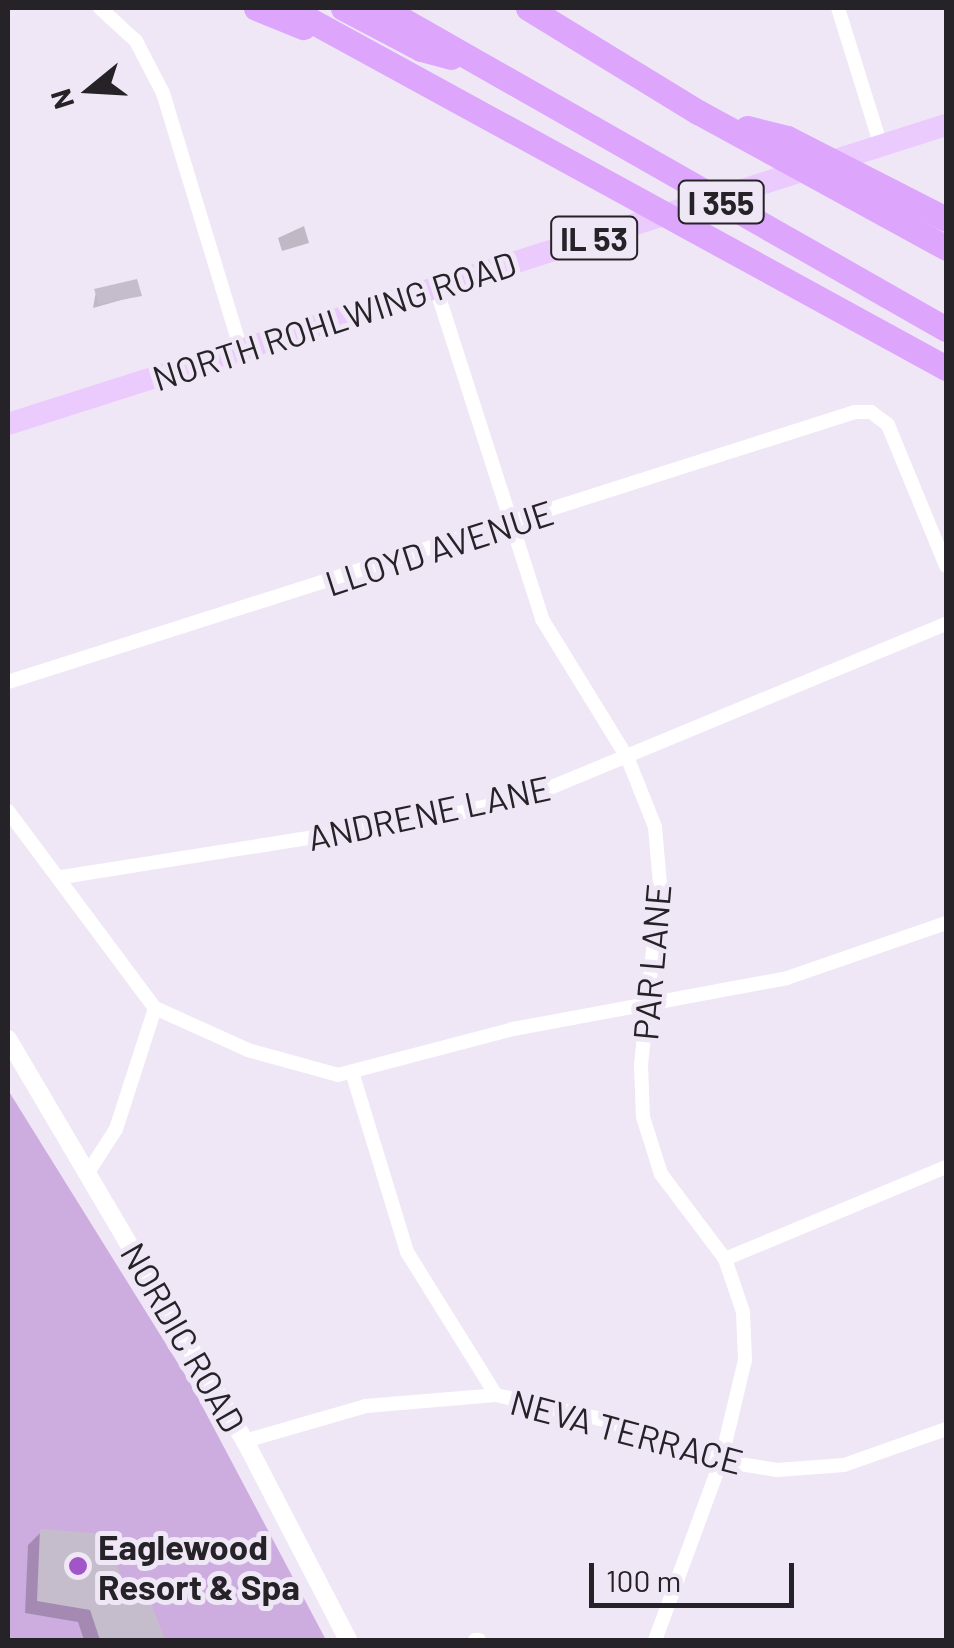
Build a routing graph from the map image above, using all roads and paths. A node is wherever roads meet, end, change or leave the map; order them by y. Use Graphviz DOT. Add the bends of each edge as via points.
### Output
graph roads {
  1 [pos="100,8"];
  2 [pos="256,8"];
  3 [pos="288,8"];
  4 [pos="343,8"];
  5 [pos="382,8"];
  6 [pos="528,8"];
  7 [pos="838,8"];
  8 [pos="391,64"];
  9 [pos="486,66"];
  10 [pos="946,126"];
  11 [pos="881,146"];
  12 [pos="943,236"];
  13 [pos="436,288"];
  14 [pos="946,330"];
  15 [pos="241,350"];
  16 [pos="946,368"];
  17 [pos="8,424"];
  18 [pos="513,526"];
  19 [pos="946,566"];
  20 [pos="946,624"];
  21 [pos="8,682"];
  22 [pos="628,758"];
  23 [pos="8,811"];
  24 [pos="62,876"];
  25 [pos="946,922"];
  26 [pos="649,1005"];
  27 [pos="155,1008"];
  28 [pos="8,1039"];
  29 [pos="352,1072"];
  30 [pos="946,1167"];
  31 [pos="87,1174"];
  32 [pos="725,1260"];
  33 [pos="496,1395"];
  34 [pos="946,1429"];
  35 [pos="246,1442"];
  36 [pos="721,1461"];
  37 [pos="348,1640"];
  38 [pos="655,1640"];
  1 -- 15 [label="street" via="136,42 163,93"];
  2 -- 8 [label="highway"];
  3 -- 8 [label="highway"];
  4 -- 9 [label="highway" via="420,49"];
  5 -- 9 [label="highway, I 355"];
  6 -- 12 [label="highway, I 355" via="704,116"];
  7 -- 11 [label="street"];
  8 -- 16 [label="highway"];
  9 -- 14 [label="highway, I 355"];
  10 -- 11 [label="main road, NORTH ROHLWING ROAD / IL 53"];
  11 -- 13 [label="main road, NORTH ROHLWING ROAD / IL 53"];
  13 -- 15 [label="main road, NORTH ROHLWING ROAD / IL 53"];
  13 -- 18 [label="street, PAR LANE"];
  15 -- 17 [label="main road, NORTH ROHLWING ROAD / IL 53"];
  18 -- 19 [label="street, LLOYD AVENUE" via="870,412 888,425"];
  18 -- 21 [label="street, LLOYD AVENUE"];
  18 -- 22 [label="street, PAR LANE" via="554,645"];
  20 -- 22 [label="street, ANDRENE LANE"];
  22 -- 24 [label="street, ANDRENE LANE" via="535,794 446,816"];
  22 -- 26 [label="street, PAR LANE" via="659,856"];
  23 -- 24 [label="street"];
  24 -- 27 [label="street"];
  25 -- 26 [label="street" via="834,966"];
  26 -- 29 [label="street" via="513,1029"];
  26 -- 32 [label="street, PAR LANE" via="640,1090 651,1149 678,1202"];
  27 -- 29 [label="street" via="282,1062 338,1076"];
  27 -- 31 [label="street" via="116,1128"];
  28 -- 31 [label="street, NORDIC ROAD"];
  29 -- 33 [label="street" via="407,1252"];
  30 -- 32 [label="street"];
  31 -- 35 [label="street, NORDIC ROAD"];
  32 -- 36 [label="street, PAR LANE" via="746,1339"];
  33 -- 35 [label="street, NEVA TERRACE" via="366,1406"];
  33 -- 36 [label="street, NEVA TERRACE" via="601,1419"];
  34 -- 36 [label="street, NEVA TERRACE" via="827,1467 776,1470"];
  35 -- 37 [label="street, NORDIC ROAD"];
  36 -- 38 [label="street, PAR LANE"];
}
